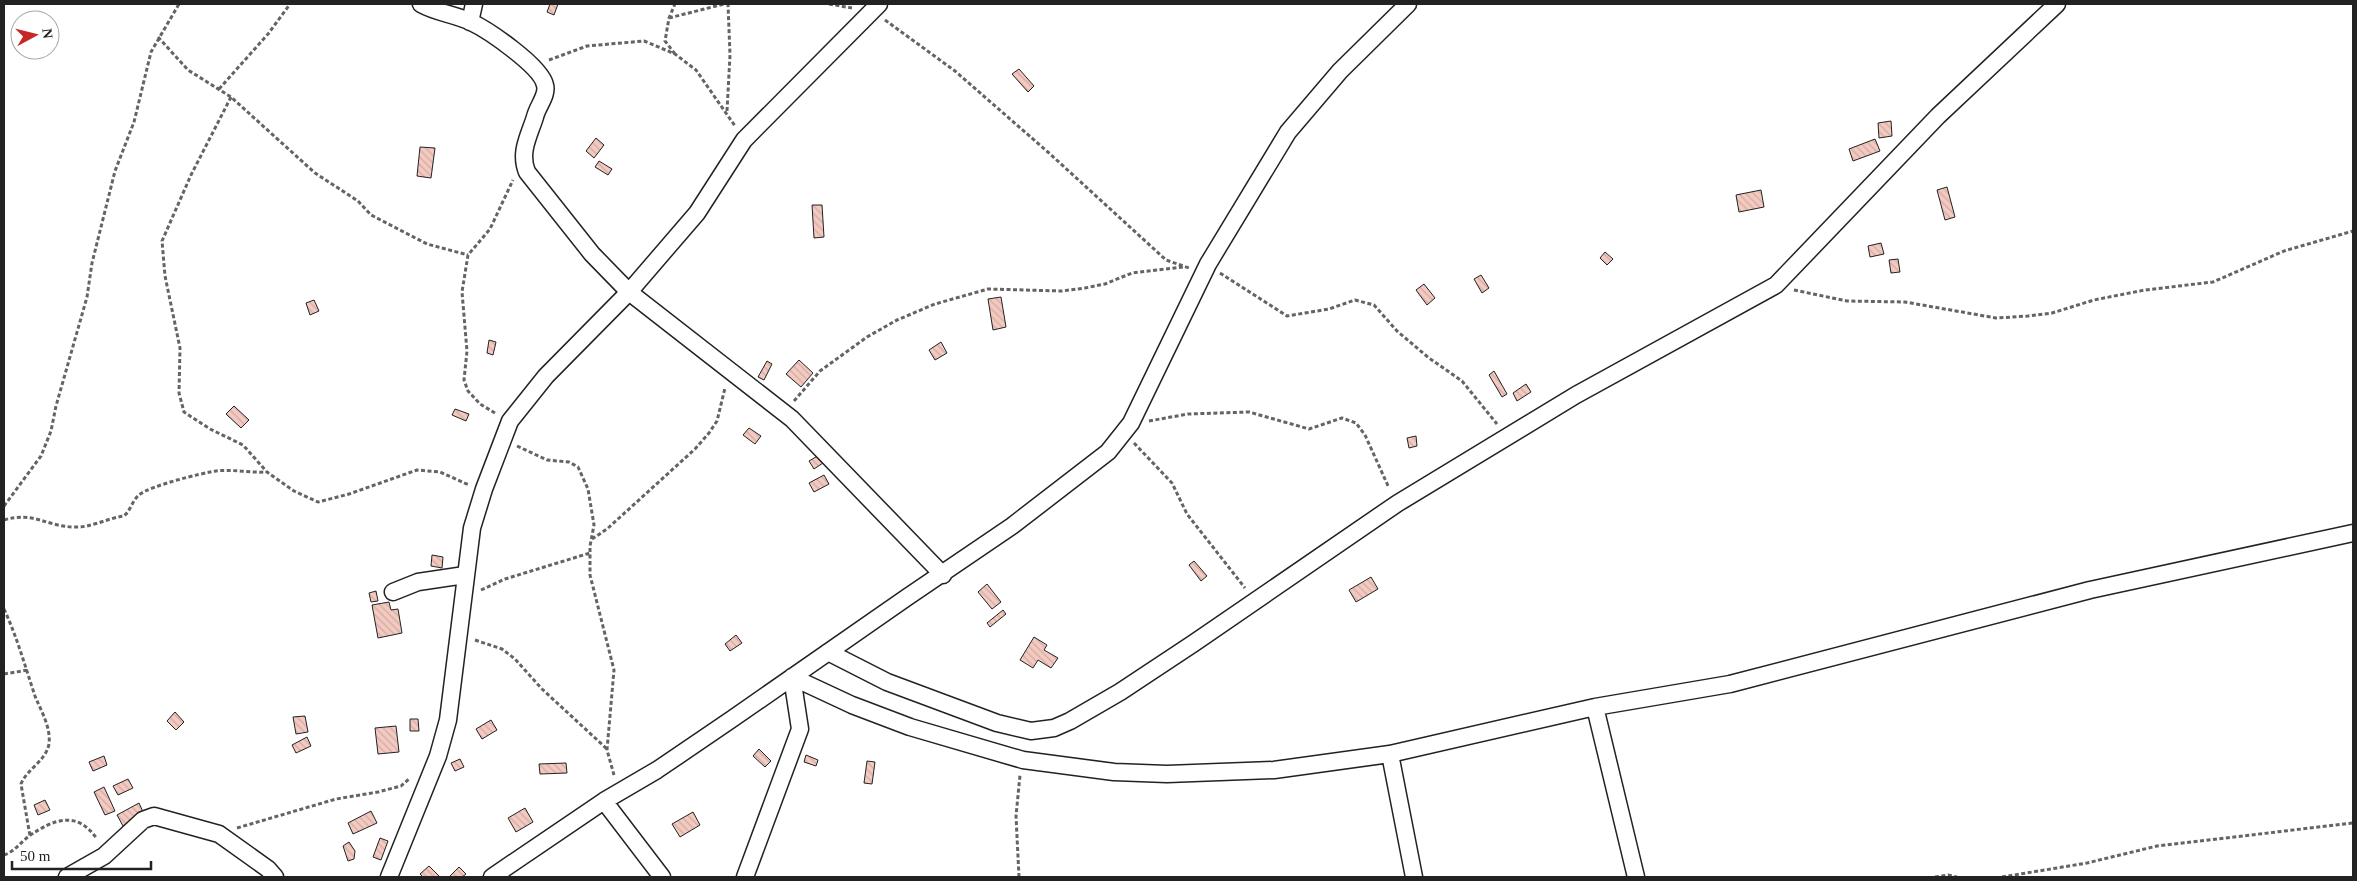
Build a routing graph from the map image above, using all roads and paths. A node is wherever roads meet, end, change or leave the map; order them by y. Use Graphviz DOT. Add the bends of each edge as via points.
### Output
graph roads {
  1 [pos="179,4"];
  2 [pos="290,4"];
  3 [pos="420,4"];
  4 [pos="474,4"];
  5 [pos="675,4"];
  6 [pos="724,4"];
  7 [pos="728,4"];
  8 [pos="1408,4"];
  9 [pos="2057,4"];
  10 [pos="876,8"];
  11 [pos="668,18"];
  12 [pos="470,22"];
  13 [pos="158,36"];
  14 [pos="676,54"];
  15 [pos="535,67"];
  16 [pos="219,89"];
  17 [pos="231,97"];
  18 [pos="727,112"];
  19 [pos="744,140"];
  20 [pos="523,162"];
  21 [pos="2353,231"];
  22 [pos="468,254"];
  23 [pos="1184,267"];
  24 [pos="1205,269"];
  25 [pos="1776,285"];
  26 [pos="629,292"];
  27 [pos="729,370"];
  28 [pos="783,412"];
  29 [pos="510,422"];
  30 [pos="1128,428"];
  31 [pos="1506,437"];
  32 [pos="504,438"];
  33 [pos="267,472"];
  34 [pos="484,489"];
  35 [pos="1398,503"];
  36 [pos="4,506"];
  37 [pos="4,520"];
  38 [pos="2353,533"];
  39 [pos="592,540"];
  40 [pos="590,553"];
  41 [pos="465,575"];
  42 [pos="943,575"];
  43 [pos="393,592"];
  44 [pos="1254,601"];
  45 [pos="462,602"];
  46 [pos="4,609"];
  47 [pos="460,630"];
  48 [pos="828,652"];
  49 [pos="28,670"];
  50 [pos="4,674"];
  51 [pos="792,677"];
  52 [pos="1595,707"];
  53 [pos="607,750"];
  54 [pos="1390,754"];
  55 [pos="1023,760"];
  56 [pos="412,776"];
  57 [pos="619,792"];
  58 [pos="604,801"];
  59 [pos="2353,823"];
  60 [pos="219,834"];
  61 [pos="30,836"];
  62 [pos="108,853"];
  63 [pos="4,855"];
  64 [pos="67,877"];
  65 [pos="275,877"];
  66 [pos="389,877"];
  67 [pos="492,877"];
  68 [pos="662,877"];
  69 [pos="745,877"];
  70 [pos="1019,877"];
  71 [pos="1414,877"];
  72 [pos="1636,877"];
  73 [pos="1935,877"];
  74 [pos="1957,877"];
  75 [pos="2002,877"];
  1 -- 13 [label="path"];
  2 -- 16 [label="path"];
  3 -- 12 [label="street"];
  4 -- 12 [label="street"];
  5 -- 11 [label="path"];
  6 -- 11 [label="path"];
  7 -- 18 [label="path"];
  8 -- 24 [label="street" via="1340,71 1288,132"];
  9 -- 25 [label="street" via="1938,116"];
  10 -- 19 [label="street"];
  10 -- 23 [label="path" via="955,71 1166,260"];
  11 -- 14 [label="path" via="666,41"];
  12 -- 15 [label="street"];
  13 -- 16 [label="path" via="188,70"];
  13 -- 36 [label="path" via="134,122 114,171 87,297 51,432 42,456"];
  14 -- 15 [label="path" via="644,41 596,45 556,56"];
  14 -- 18 [label="path" via="696,70"];
  15 -- 20 [label="street" via="546,85 545,94 523,152"];
  16 -- 17 [label="path"];
  17 -- 22 [label="path" via="315,173 358,201 371,214 427,244"];
  17 -- 33 [label="path" via="162,241 165,276 180,348 179,393 184,412 243,445"];
  18 -- 19 [label="path"];
  19 -- 26 [label="street" via="697,213"];
  20 -- 22 [label="path" via="490,229"];
  20 -- 26 [label="street" via="557,211"];
  21 -- 25 [label="path" via="2284,251 2213,282 2145,290 2028,316 1996,318 1905,302 1847,300"];
  22 -- 29 [label="path" via="462,292 466,351 464,380 468,391 480,404"];
  23 -- 24 [label="path"];
  23 -- 28 [label="path" via="1132,273 1085,288 1062,291 988,290 935,304 867,337 820,371"];
  24 -- 30 [label="street"];
  24 -- 31 [label="path" via="1231,281 1287,316 1329,309 1355,300 1374,305 1397,331 1462,381"];
  25 -- 31 [label="street"];
  26 -- 27 [label="street"];
  26 -- 29 [label="street" via="546,376"];
  27 -- 28 [label="street"];
  27 -- 39 [label="path" via="717,421 709,433 656,486"];
  28 -- 42 [label="street"];
  29 -- 32 [label="street"];
  30 -- 35 [label="path" via="1188,414 1249,412 1309,429 1342,418 1356,423 1365,436"];
  30 -- 42 [label="street" via="1108,452"];
  30 -- 44 [label="path" via="1172,483 1187,514"];
  31 -- 35 [label="street"];
  32 -- 34 [label="street"];
  32 -- 39 [label="path" via="537,456 570,462 578,467 593,506"];
  33 -- 34 [label="path" via="294,491 318,502 417,470 440,472 474,489"];
  33 -- 37 [label="path" via="217,471 153,488 140,494 124,516 78,528 30,516"];
  34 -- 41 [label="street" via="472,528"];
  35 -- 44 [label="street"];
  38 -- 52 [label="street" via="2090,590 1730,684"];
  39 -- 40 [label="path"];
  40 -- 45 [label="path" via="505,579"];
  40 -- 53 [label="path" via="590,575 614,670"];
  41 -- 43 [label="street" via="418,582"];
  41 -- 45 [label="street"];
  42 -- 48 [label="street"];
  44 -- 48 [label="street" via="1070,722 1031,731 958,710 888,682"];
  45 -- 47 [label="street"];
  46 -- 49 [label="path"];
  47 -- 53 [label="path" via="477,642 502,649"];
  47 -- 66 [label="street" via="452,697 440,747"];
  48 -- 51 [label="street"];
  49 -- 50 [label="path"];
  49 -- 61 [label="path" via="47,725 49,745 21,784"];
  51 -- 55 [label="street" via="910,727"];
  51 -- 57 [label="street"];
  51 -- 69 [label="street" via="800,729"];
  52 -- 54 [label="street"];
  52 -- 72 [label="street"];
  53 -- 57 [label="path"];
  54 -- 55 [label="street" via="1274,770 1167,774 1114,772"];
  54 -- 71 [label="street"];
  55 -- 70 [label="path" via="1016,816"];
  56 -- 60 [label="path" via="401,786 255,821"];
  57 -- 58 [label="street"];
  58 -- 67 [label="street"];
  58 -- 68 [label="street"];
  59 -- 75 [label="path" via="2157,846 2087,863"];
  60 -- 62 [label="street" via="154,816 143,820"];
  60 -- 65 [label="street"];
  61 -- 62 [label="path" via="60,819 74,821 91,830"];
  61 -- 63 [label="path"];
  62 -- 64 [label="street"];
  73 -- 74 [label="path"];
}
